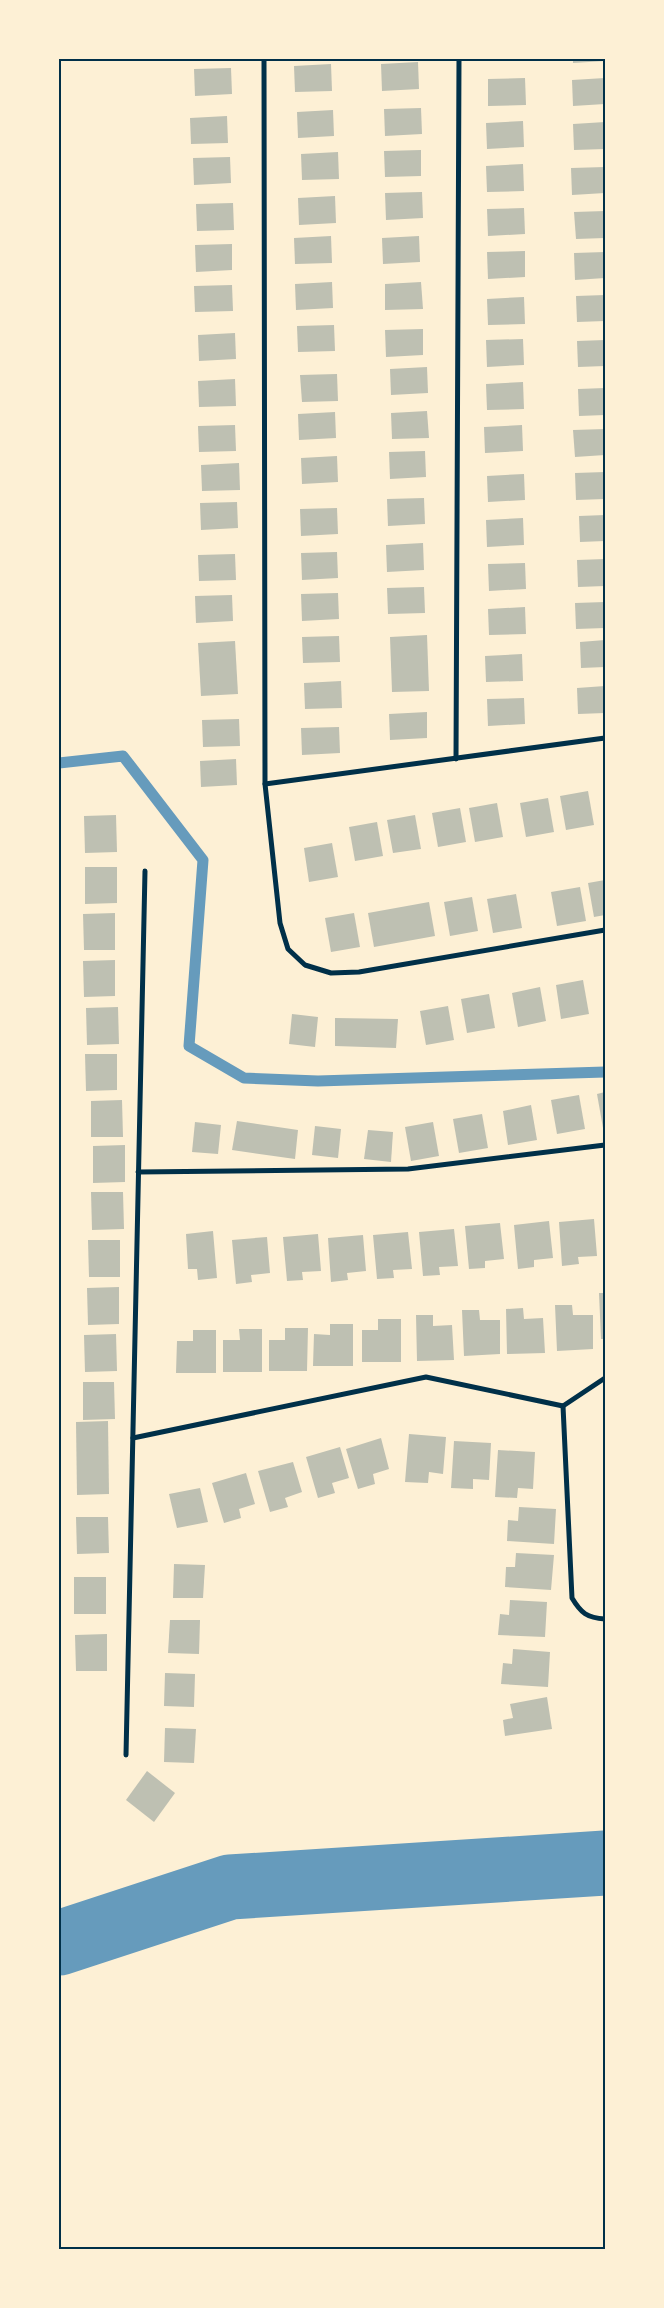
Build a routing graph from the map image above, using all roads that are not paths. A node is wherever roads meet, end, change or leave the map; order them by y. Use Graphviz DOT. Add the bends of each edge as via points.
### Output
graph roads {
  1 [pos="264,59"];
  2 [pos="459,59"];
  3 [pos="605,738"];
  4 [pos="456,759"];
  5 [pos="265,784"];
  6 [pos="145,871"];
  7 [pos="605,930"];
  8 [pos="605,1145"];
  9 [pos="138,1172"];
  10 [pos="605,1378"];
  11 [pos="563,1406"];
  12 [pos="133,1438"];
  13 [pos="605,1619"];
  14 [pos="126,1755"];
  1 -- 5 [label="street"];
  2 -- 4 [label="street"];
  3 -- 4 [label="street"];
  4 -- 5 [label="street"];
  5 -- 7 [label="street" via="280,923 288,949 305,965 331,973 359,972"];
  6 -- 9 [label="street"];
  8 -- 9 [label="street" via="408,1169"];
  9 -- 12 [label="street"];
  10 -- 11 [label="street"];
  11 -- 12 [label="street" via="426,1376"];
  11 -- 13 [label="street" via="572,1598 579,1611 591,1618"];
  12 -- 14 [label="street"];
}
